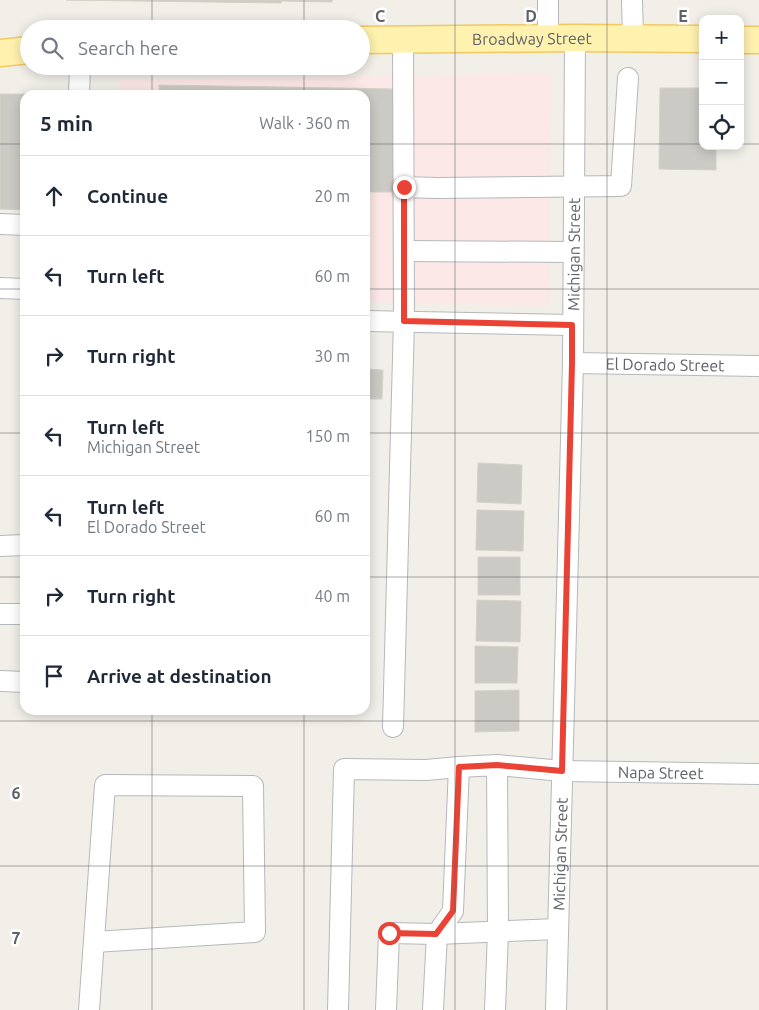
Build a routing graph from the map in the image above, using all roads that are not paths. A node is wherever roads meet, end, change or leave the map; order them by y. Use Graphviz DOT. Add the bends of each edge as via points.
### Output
graph roads {
  1 [pos="548,0"];
  2 [pos="632,0"];
  3 [pos="548,38"];
  4 [pos="575,38"];
  5 [pos="633,38"];
  6 [pos="699,39"];
  7 [pos="370,40"];
  8 [pos="403,40"];
  9 [pos="744,40"];
  10 [pos="759,40"];
  11 [pos="20,51"];
  12 [pos="0,53"];
  13 [pos="80,75"];
  14 [pos="628,78"];
  15 [pos="79,90"];
  16 [pos="574,186"];
  17 [pos="404,187"];
  18 [pos="0,224"];
  19 [pos="20,225"];
  20 [pos="404,251"];
  21 [pos="573,252"];
  22 [pos="0,288"];
  23 [pos="20,289"];
  24 [pos="370,321"];
  25 [pos="404,321"];
  26 [pos="572,325"];
  27 [pos="572,363"];
  28 [pos="759,366"];
  29 [pos="20,545"];
  30 [pos="0,546"];
  31 [pos="0,614"];
  32 [pos="20,614"];
  33 [pos="0,681"];
  34 [pos="20,682"];
  35 [pos="393,727"];
  36 [pos="497,765"];
  37 [pos="459,767"];
  38 [pos="562,771"];
  39 [pos="759,774"];
  40 [pos="558,929"];
  41 [pos="498,931"];
  42 [pos="436,934"];
  43 [pos="94,942"];
  44 [pos="89,1010"];
  45 [pos="338,1010"];
  46 [pos="386,1010"];
  47 [pos="432,1010"];
  48 [pos="495,1010"];
  49 [pos="556,1010"];
  1 -- 3 [label="street"];
  2 -- 5 [label="street"];
  3 -- 4 [label="main road, Broadway Street"];
  3 -- 8 [label="main road, Broadway Street"];
  4 -- 5 [label="main road, Broadway Street"];
  4 -- 16 [label="street, Michigan Street"];
  5 -- 6 [label="main road, Broadway Street"];
  7 -- 8 [label="main road, Broadway Street"];
  8 -- 17 [label="street"];
  9 -- 10 [label="main road"];
  11 -- 12 [label="main road"];
  13 -- 15 [label="street"];
  14 -- 16 [label="street" via="621,186"];
  16 -- 17 [label="street"];
  16 -- 21 [label="street, Michigan Street"];
  17 -- 20 [label="street"];
  18 -- 19 [label="street"];
  20 -- 21 [label="street"];
  20 -- 25 [label="street"];
  21 -- 26 [label="street, Michigan Street"];
  22 -- 23 [label="street"];
  24 -- 25 [label="street"];
  25 -- 26 [label="street"];
  25 -- 35 [label="street"];
  26 -- 27 [label="street, Michigan Street"];
  27 -- 28 [label="street, El Dorado Street"];
  27 -- 38 [label="street, Michigan Street"];
  29 -- 30 [label="street"];
  31 -- 32 [label="street"];
  33 -- 34 [label="street"];
  36 -- 37 [label="street, Napa Street"];
  36 -- 38 [label="street, Napa Street"];
  36 -- 41 [label="street"];
  37 -- 42 [label="street" via="453,911"];
  37 -- 45 [label="street, Napa Street" via="344,769"];
  38 -- 39 [label="street, Napa Street"];
  38 -- 40 [label="street, Michigan Street"];
  40 -- 41 [label="street"];
  40 -- 49 [label="street, Michigan Street"];
  41 -- 42 [label="street"];
  41 -- 48 [label="street"];
  42 -- 46 [label="street" via="389,933"];
  42 -- 47 [label="street"];
  43 -- 43 [label="street" via="105,785 253,786 255,932"];
  43 -- 44 [label="street"];
}
